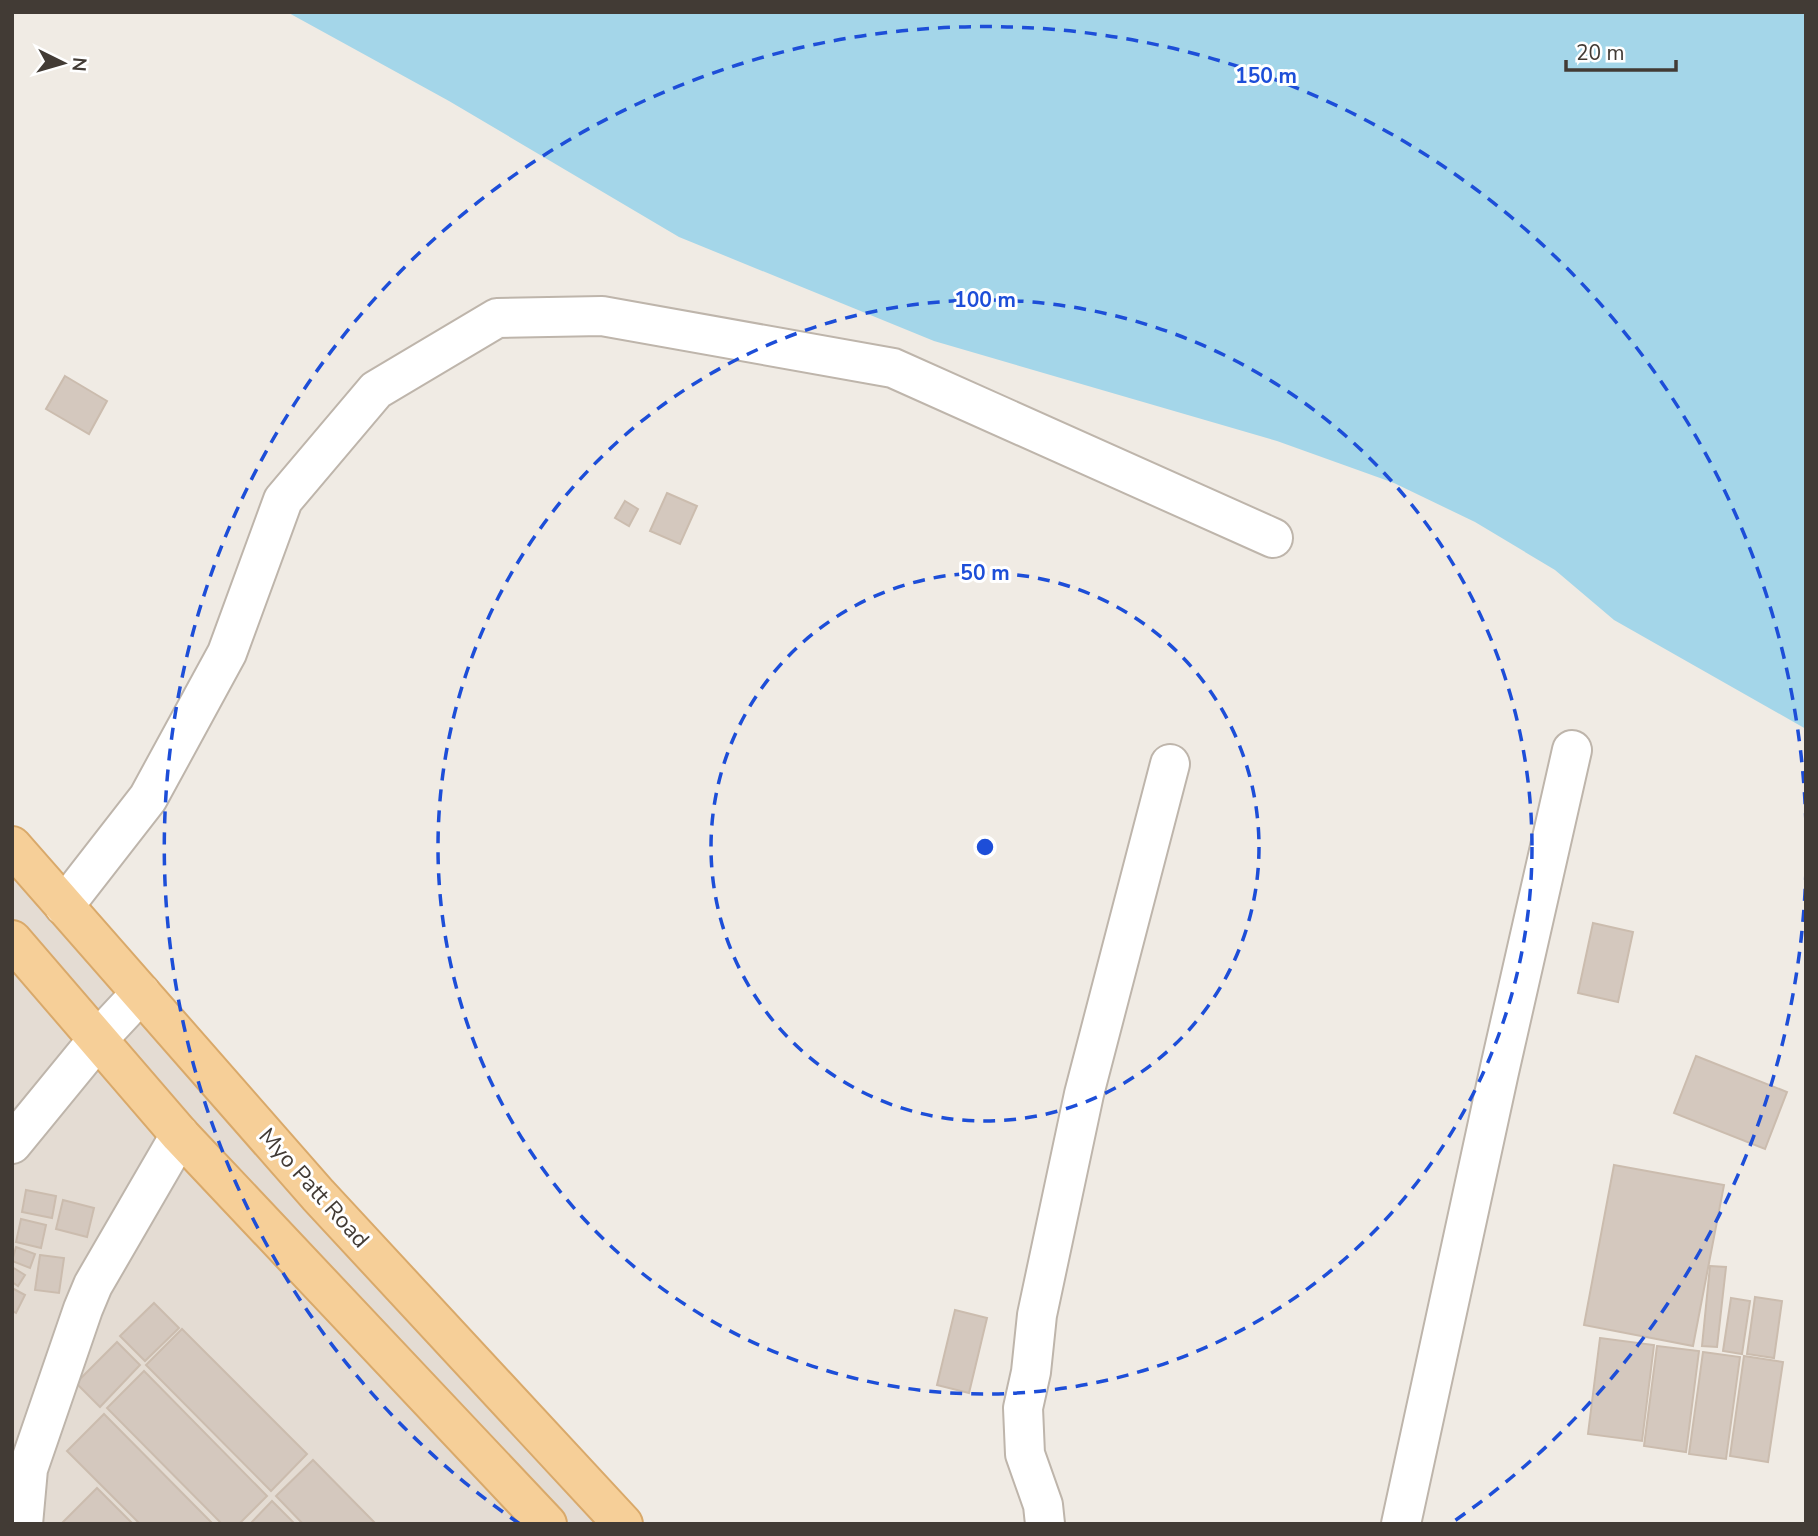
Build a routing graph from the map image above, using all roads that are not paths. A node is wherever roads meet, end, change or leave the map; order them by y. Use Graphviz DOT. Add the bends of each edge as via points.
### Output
graph roads {
  1 [pos="1273,538"];
  2 [pos="1572,750"];
  3 [pos="1170,764"];
  4 [pos="12,846"];
  5 [pos="64,906"];
  6 [pos="12,940"];
  7 [pos="141,993"];
  8 [pos="98,1039"];
  9 [pos="25,1109"];
  10 [pos="180,1135"];
  11 [pos="12,1144"];
  12 [pos="318,1195"];
  13 [pos="274,1234"];
  14 [pos="23,1524"];
  15 [pos="547,1524"];
  16 [pos="623,1524"];
  17 [pos="1045,1524"];
  18 [pos="1401,1524"];
  1 -- 5 [label="street" via="894,368 602,316 497,318 376,390 283,500 227,653 148,798"];
  2 -- 18 [label="street"];
  3 -- 17 [label="street" via="1083,1094 1037,1315 1023,1408 1025,1454"];
  4 -- 5 [label="main road, Myo Patt Road"];
  5 -- 7 [label="main road, Myo Patt Road"];
  6 -- 8 [label="main road"];
  7 -- 8 [label="street"];
  7 -- 12 [label="main road, Myo Patt Road"];
  8 -- 9 [label="street"];
  8 -- 10 [label="main road"];
  9 -- 11 [label="street"];
  10 -- 13 [label="main road"];
  10 -- 14 [label="street" via="83,1309 28,1469"];
  12 -- 13 [label="main road"];
  12 -- 16 [label="main road, Myo Patt Road"];
  13 -- 15 [label="main road"];
}
